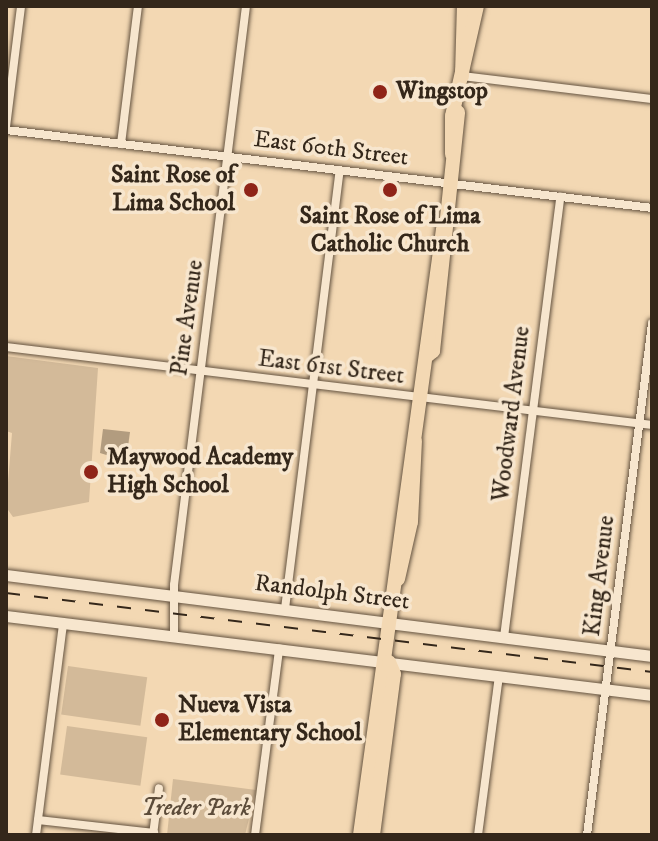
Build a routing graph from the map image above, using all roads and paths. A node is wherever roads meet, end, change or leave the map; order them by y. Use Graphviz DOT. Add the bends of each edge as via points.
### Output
graph roads {
  1 [pos="21,6"];
  2 [pos="138,6"];
  3 [pos="246,6"];
  4 [pos="464,6"];
  5 [pos="477,6"];
  6 [pos="462,76"];
  7 [pos="652,99"];
  8 [pos="6,128"];
  9 [pos="121,144"];
  10 [pos="228,157"];
  11 [pos="340,170"];
  12 [pos="448,183"];
  13 [pos="560,197"];
  14 [pos="652,208"];
  15 [pos="652,323"];
  16 [pos="6,347"];
  17 [pos="200,373"];
  18 [pos="313,385"];
  19 [pos="421,400"];
  20 [pos="533,410"];
  21 [pos="639,423"];
  22 [pos="652,425"];
  23 [pos="6,575"];
  24 [pos="173,597"];
  25 [pos="285,609"];
  26 [pos="6,616"];
  27 [pos="63,623"];
  28 [pos="393,625"];
  29 [pos="174,636"];
  30 [pos="504,637"];
  31 [pos="279,649"];
  32 [pos="610,650"];
  33 [pos="652,656"];
  34 [pos="389,662"];
  35 [pos="499,676"];
  36 [pos="605,689"];
  37 [pos="652,695"];
  38 [pos="159,788"];
  39 [pos="38,820"];
  40 [pos="154,834"];
  41 [pos="36,835"];
  42 [pos="255,835"];
  43 [pos="360,835"];
  44 [pos="373,835"];
  45 [pos="478,835"];
  46 [pos="587,835"];
  1 -- 8 [label="street"];
  2 -- 9 [label="street"];
  3 -- 10 [label="street, Pine Avenue"];
  4 -- 6 [label="main road"];
  5 -- 6 [label="main road"];
  6 -- 7 [label="street"];
  6 -- 12 [label="main road"];
  8 -- 9 [label="street, East 60th Street"];
  9 -- 10 [label="street, East 60th Street"];
  10 -- 11 [label="street, East 60th Street"];
  10 -- 17 [label="street, Pine Avenue"];
  11 -- 12 [label="street, East 60th Street"];
  11 -- 18 [label="street"];
  12 -- 13 [label="street, East 60th Street"];
  12 -- 19 [label="main road" via="433,351 427,356"];
  13 -- 14 [label="street, East 60th Street"];
  13 -- 20 [label="street, Woodward Avenue"];
  15 -- 21 [label="street, King Avenue"];
  16 -- 17 [label="street, East 61st Street"];
  17 -- 18 [label="street, East 61st Street"];
  17 -- 24 [label="street, Pine Avenue"];
  18 -- 19 [label="street, East 61st Street"];
  18 -- 25 [label="street"];
  19 -- 20 [label="street, East 61st Street"];
  19 -- 28 [label="main road" via="413,508"];
  20 -- 21 [label="street, East 61st Street"];
  20 -- 30 [label="street, Woodward Avenue"];
  21 -- 22 [label="street, East 61st Street"];
  21 -- 32 [label="street, King Avenue"];
  23 -- 24 [label="street, Randolph Street"];
  24 -- 25 [label="street, Randolph Street"];
  24 -- 29 [label="street, Pine Avenue"];
  25 -- 28 [label="street, Randolph Street"];
  26 -- 27 [label="street"];
  27 -- 29 [label="street"];
  27 -- 39 [label="street"];
  28 -- 30 [label="street, Randolph Street"];
  28 -- 34 [label="main road"];
  29 -- 31 [label="street"];
  30 -- 32 [label="street, Randolph Street"];
  31 -- 34 [label="street"];
  31 -- 42 [label="street"];
  32 -- 33 [label="street, Randolph Street"];
  32 -- 36 [label="street, King Avenue"];
  34 -- 35 [label="street"];
  34 -- 43 [label="main road" via="380,673"];
  34 -- 44 [label="main road" via="394,674"];
  35 -- 36 [label="street"];
  35 -- 45 [label="street"];
  36 -- 37 [label="street"];
  36 -- 46 [label="street, King Avenue"];
  38 -- 40 [label="street"];
  39 -- 40 [label="street"];
  39 -- 41 [label="street"];
}
